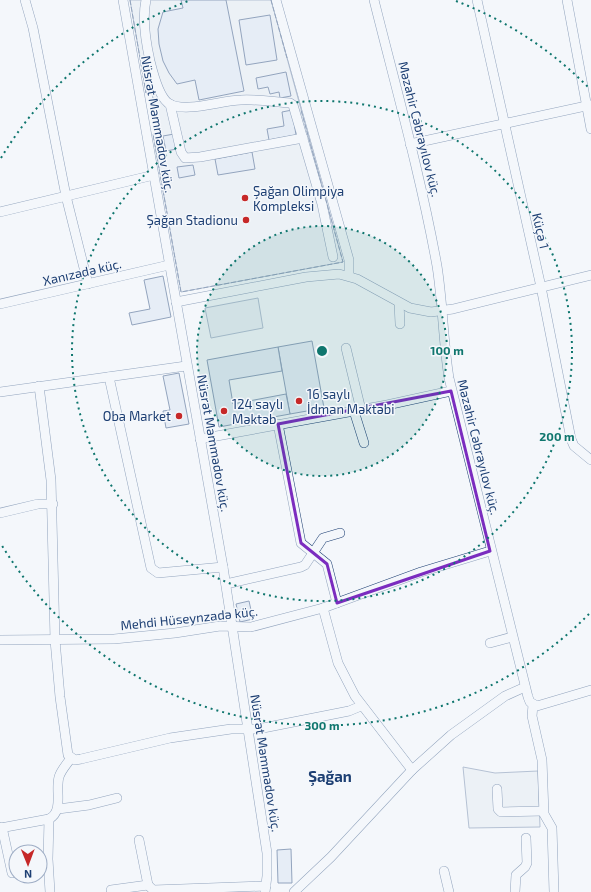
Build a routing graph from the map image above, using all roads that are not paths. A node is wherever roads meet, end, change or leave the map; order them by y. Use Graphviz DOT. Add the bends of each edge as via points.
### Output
graph roads {
  1 [pos="25,0"];
  2 [pos="123,0"];
  3 [pos="146,0"];
  4 [pos="276,0"];
  5 [pos="374,0"];
  6 [pos="478,0"];
  7 [pos="567,0"];
  8 [pos="148,51"];
  9 [pos="133,54"];
  10 [pos="170,104"];
  11 [pos="588,106"];
  12 [pos="153,112"];
  13 [pos="144,113"];
  14 [pos="504,124"];
  15 [pos="591,129"];
  16 [pos="303,138"];
  17 [pos="410,144"];
  18 [pos="154,175"];
  19 [pos="66,196"];
  20 [pos="0,212"];
  21 [pos="333,257"];
  22 [pos="170,264"];
  23 [pos="591,274"];
  24 [pos="349,276"];
  25 [pos="88,284"];
  26 [pos="541,287"];
  27 [pos="176,302"];
  28 [pos="399,303"];
  29 [pos="0,304"];
  30 [pos="444,311"];
  31 [pos="400,324"];
  32 [pos="346,348"];
  33 [pos="186,366"];
  34 [pos="109,377"];
  35 [pos="39,386"];
  36 [pos="0,391"];
  37 [pos="451,391"];
  38 [pos="357,410"];
  39 [pos="278,424"];
  40 [pos="200,439"];
  41 [pos="364,443"];
  42 [pos="591,460"];
  43 [pos="53,504"];
  44 [pos="0,513"];
  45 [pos="340,533"];
  46 [pos="490,551"];
  47 [pos="313,553"];
  48 [pos="223,567"];
  49 [pos="226,584"];
  50 [pos="337,602"];
  51 [pos="323,608"];
  52 [pos="232,627"];
  53 [pos="512,637"];
  54 [pos="0,640"];
  55 [pos="55,640"];
  56 [pos="490,643"];
  57 [pos="525,687"];
  58 [pos="591,690"];
  59 [pos="533,705"];
  60 [pos="361,706"];
  61 [pos="248,730"];
  62 [pos="71,758"];
  63 [pos="412,770"];
  64 [pos="496,789"];
  65 [pos="117,798"];
  66 [pos="58,809"];
  67 [pos="543,811"];
  68 [pos="49,819"];
  69 [pos="1,827"];
  70 [pos="526,838"];
  71 [pos="139,840"];
  72 [pos="8,856"];
  73 [pos="444,871"];
  74 [pos="148,885"];
  75 [pos="266,889"];
  76 [pos="111,890"];
  77 [pos="168,891"];
  78 [pos="50,892"];
  79 [pos="294,892"];
  80 [pos="450,892"];
  81 [pos="515,892"];
  82 [pos="554,892"];
  1 -- 19 [label="street"];
  2 -- 9 [label="street, Nüsrət Məmmədov küç."];
  3 -- 8 [label="street"];
  4 -- 24 [label="street" via="349,260"];
  5 -- 17 [label="street, Məzahir Cəbrayılov küç."];
  6 -- 14 [label="street, Küçə 1"];
  7 -- 11 [label="street"];
  8 -- 9 [label="street"];
  8 -- 10 [label="street" via="160,90"];
  9 -- 13 [label="street, Nüsrət Məmmədov küç."];
  10 -- 16 [label="street" via="193,106 239,100 290,103 296,110"];
  10 -- 16 [label="street" via="181,152 185,158 200,158"];
  11 -- 14 [label="street"];
  11 -- 15 [label="street"];
  12 -- 13 [label="street"];
  13 -- 18 [label="street, Nüsrət Məmmədov küç."];
  14 -- 17 [label="street"];
  14 -- 26 [label="street, Küçə 1"];
  16 -- 21 [label="street" via="322,204"];
  17 -- 30 [label="street, Məzahir Cəbrayılov küç." via="432,236"];
  18 -- 19 [label="street"];
  18 -- 22 [label="street, Nüsrət Məmmədov küç."];
  19 -- 20 [label="street"];
  19 -- 25 [label="street"];
  22 -- 25 [label="street, Xanızadə küç."];
  22 -- 27 [label="street, Nüsrət Məmmədov küç."];
  23 -- 26 [label="street"];
  24 -- 27 [label="street" via="328,274 306,277"];
  24 -- 28 [label="street"];
  25 -- 29 [label="street, Xanızadə küç."];
  26 -- 30 [label="street"];
  26 -- 42 [label="street, Küçə 1" via="571,439 574,446"];
  27 -- 33 [label="street, Nüsrət Məmmədov küç."];
  28 -- 30 [label="street" via="421,312"];
  28 -- 31 [label="street"];
  30 -- 37 [label="street, Məzahir Cəbrayılov küç." via="445,353"];
  32 -- 38 [label="street"];
  33 -- 34 [label="street"];
  33 -- 40 [label="street, Nüsrət Məmmədov küç."];
  34 -- 35 [label="street"];
  34 -- 48 [label="street" via="151,568 158,573"];
  35 -- 36 [label="street"];
  35 -- 43 [label="street"];
  37 -- 38 [label="street"];
  37 -- 46 [label="street, Məzahir Cəbrayılov küç."];
  38 -- 39 [label="street"];
  38 -- 41 [label="street"];
  39 -- 40 [label="street"];
  39 -- 47 [label="street" via="300,539"];
  40 -- 48 [label="street, Nüsrət Məmmədov küç."];
  43 -- 44 [label="street" via="38,504"];
  43 -- 55 [label="street"];
  45 -- 47 [label="street" via="323,538"];
  46 -- 50 [label="street, Mehdi Hüseynzadə küç."];
  46 -- 53 [label="street, Məzahir Cəbrayılov küç."];
  47 -- 49 [label="street" via="301,567"];
  47 -- 50 [label="street" via="326,564"];
  48 -- 49 [label="street, Nüsrət Məmmədov küç."];
  49 -- 52 [label="street, Nüsrət Məmmədov küç."];
  50 -- 51 [label="street, Mehdi Hüseynzadə küç."];
  51 -- 52 [label="street, Mehdi Hüseynzadə küç." via="251,627"];
  51 -- 60 [label="street" via="338,663"];
  52 -- 55 [label="street, Mehdi Hüseynzadə küç." via="114,639"];
  52 -- 61 [label="street, Nüsrət Məmmədov küç."];
  53 -- 56 [label="street"];
  53 -- 57 [label="street, Məzahir Cəbrayılov küç."];
  54 -- 55 [label="street, Mehdi Hüseynzadə küç."];
  55 -- 62 [label="street" via="66,748"];
  57 -- 59 [label="street, Məzahir Cəbrayılov küç."];
  57 -- 63 [label="street" via="505,696 451,735"];
  58 -- 59 [label="street"];
  59 -- 67 [label="street" via="532,716 542,760"];
  60 -- 61 [label="street" via="349,711"];
  60 -- 63 [label="street"];
  61 -- 62 [label="street" via="231,729 170,738 81,760"];
  61 -- 75 [label="street, Nüsrət Məmmədov küç." via="267,853"];
  62 -- 66 [label="street" via="60,775"];
  63 -- 79 [label="street" via="331,857"];
  64 -- 67 [label="street" via="498,809 501,812"];
  65 -- 66 [label="street"];
  66 -- 68 [label="street"];
  67 -- 82 [label="street" via="552,828"];
  68 -- 69 [label="street"];
  68 -- 78 [label="street"];
  69 -- 72 [label="street"];
  70 -- 81 [label="street" via="527,863 516,875"];
  71 -- 74 [label="street"];
  73 -- 80 [label="street"];
  74 -- 76 [label="street"];
  74 -- 77 [label="street" via="153,890"];
  75 -- 77 [label="street"];
}
